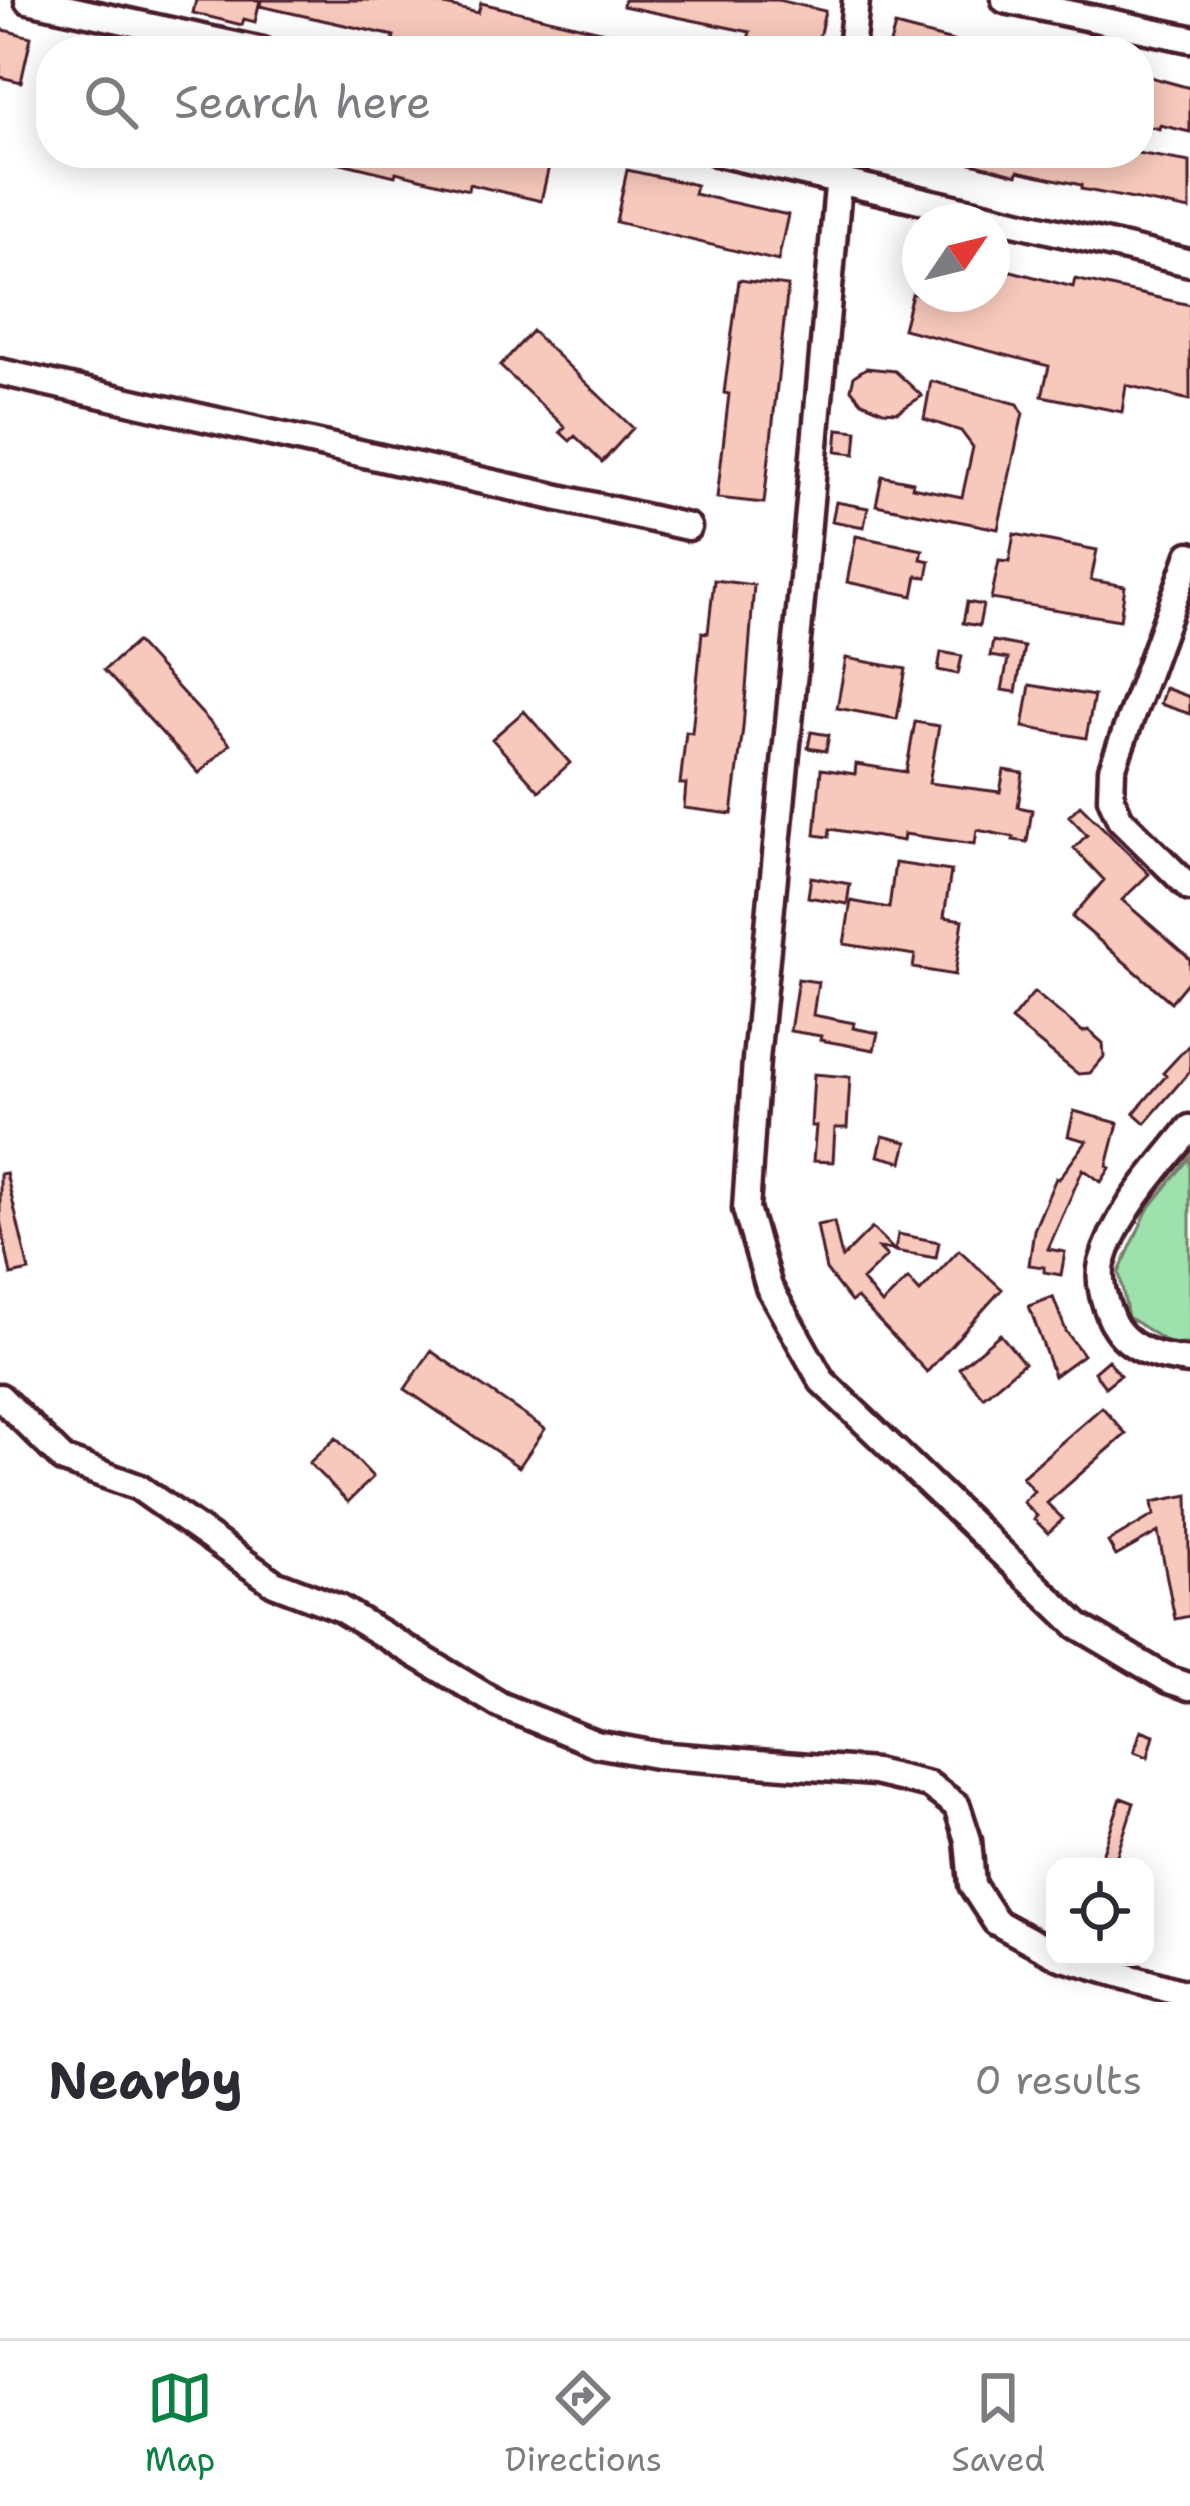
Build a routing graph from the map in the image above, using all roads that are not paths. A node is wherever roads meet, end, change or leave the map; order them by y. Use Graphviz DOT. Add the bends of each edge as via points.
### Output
graph roads {
  1 [pos="28,0"];
  2 [pos="856,0"];
  3 [pos="1009,0"];
  4 [pos="194,36"];
  5 [pos="852,36"];
  6 [pos="1190,39"];
  7 [pos="785,168"];
  8 [pos="839,168"];
  9 [pos="838,180"];
  10 [pos="1190,263"];
  11 [pos="0,372"];
  12 [pos="688,527"];
  13 [pos="1190,555"];
  14 [pos="1190,888"];
  15 [pos="1190,1128"];
  16 [pos="1190,1361"];
  17 [pos="0,1397"];
  18 [pos="1190,1687"];
  19 [pos="1046,1949"];
  20 [pos="1092,1966"];
  21 [pos="1190,1995"];
  1 -- 4 [label="street"];
  2 -- 5 [label="street"];
  3 -- 6 [label="street"];
  7 -- 9 [label="street"];
  8 -- 9 [label="street"];
  9 -- 10 [label="street"];
  9 -- 18 [label="street" via="746,1209 769,1288 822,1381 1078,1626"];
  11 -- 12 [label="street"];
  13 -- 14 [label="street" via="1112,769 1120,819"];
  15 -- 16 [label="street" via="1124,1214 1101,1266 1114,1328 1159,1358"];
  17 -- 19 [label="street" via="64,1460 138,1487 274,1583 339,1608 500,1705 596,1744 874,1772 929,1785 957,1806 972,1885 996,1922"];
  20 -- 21 [label="street"];
}
